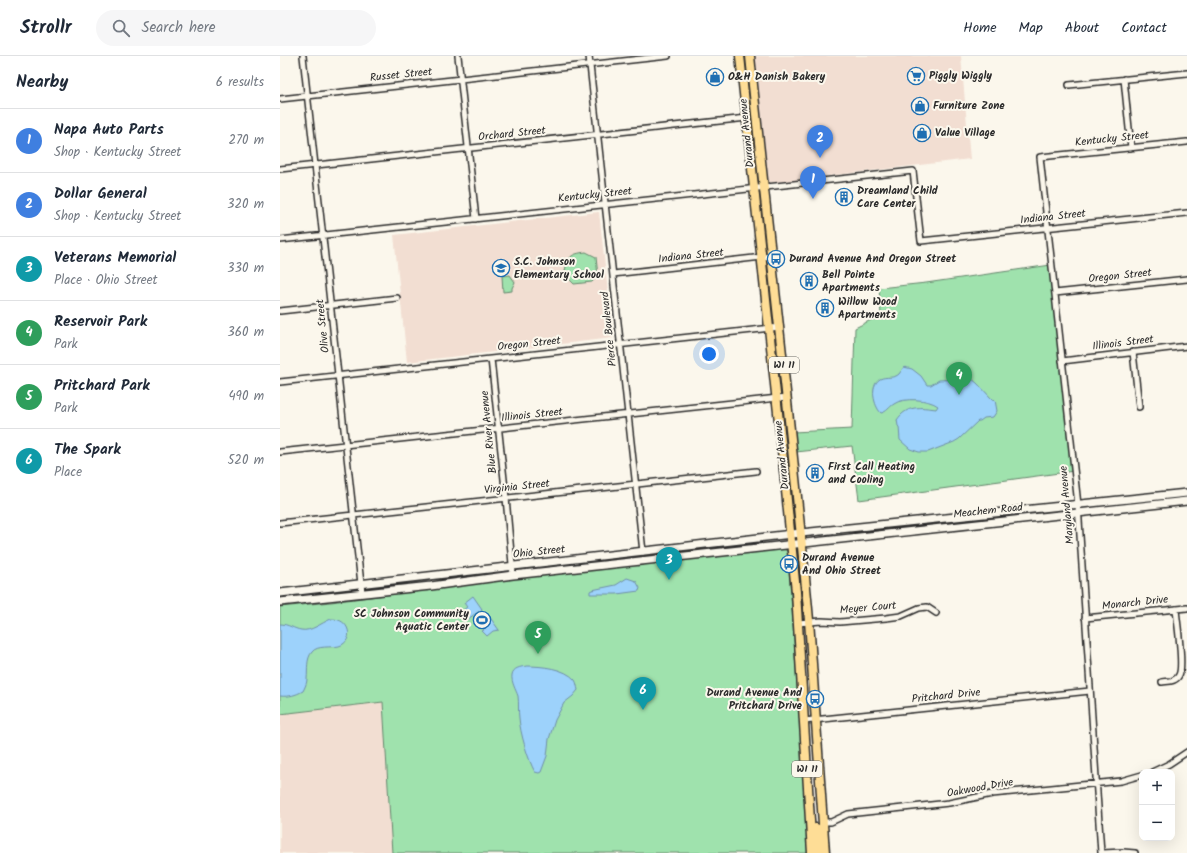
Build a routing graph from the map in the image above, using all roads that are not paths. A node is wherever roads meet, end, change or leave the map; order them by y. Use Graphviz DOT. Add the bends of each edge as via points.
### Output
graph roads {
  1 [pos="303,56"];
  2 [pos="458,56"];
  3 [pos="590,56"];
  4 [pos="668,56"];
  5 [pos="740,56"];
  6 [pos="749,57"];
  7 [pos="590,64"];
  8 [pos="1187,73"];
  9 [pos="460,79"];
  10 [pos="1124,80"];
  11 [pos="1069,85"];
  12 [pos="307,96"];
  13 [pos="280,98"];
  14 [pos="747,118"];
  15 [pos="598,134"];
  16 [pos="1187,142"];
  17 [pos="1131,148"];
  18 [pos="468,149"];
  19 [pos="1040,157"];
  20 [pos="315,165"];
  21 [pos="280,169"];
  22 [pos="764,187"];
  23 [pos="755,188"];
  24 [pos="606,204"];
  25 [pos="1187,213"];
  26 [pos="476,219"];
  27 [pos="1048,227"];
  28 [pos="323,235"];
  29 [pos="280,240"];
  30 [pos="921,241"];
  31 [pos="772,256"];
  32 [pos="762,258"];
  33 [pos="613,274"];
  34 [pos="1187,279"];
  35 [pos="1055,293"];
  36 [pos="397,298"];
  37 [pos="331,306"];
  38 [pos="280,311"];
  39 [pos="780,327"];
  40 [pos="769,328"];
  41 [pos="621,344"];
  42 [pos="1187,346"];
  43 [pos="1133,352"];
  44 [pos="491,359"];
  45 [pos="1062,361"];
  46 [pos="338,375"];
  47 [pos="280,382"];
  48 [pos="787,397"];
  49 [pos="777,398"];
  50 [pos="1139,407"];
  51 [pos="629,414"];
  52 [pos="499,428"];
  53 [pos="346,445"];
  54 [pos="280,452"];
  55 [pos="756,471"];
  56 [pos="636,484"];
  57 [pos="1187,493"];
  58 [pos="1158,496"];
  59 [pos="506,498"];
  60 [pos="1187,501"];
  61 [pos="1159,504"];
  62 [pos="1078,505"];
  63 [pos="1016,510"];
  64 [pos="1078,513"];
  65 [pos="354,515"];
  66 [pos="944,518"];
  67 [pos="1017,519"];
  68 [pos="280,523"];
  69 [pos="878,525"];
  70 [pos="946,527"];
  71 [pos="800,533"];
  72 [pos="790,534"];
  73 [pos="880,534"];
  74 [pos="791,544"];
  75 [pos="801,544"];
  76 [pos="643,552"];
  77 [pos="512,566"];
  78 [pos="513,575"];
  79 [pos="361,585"];
  80 [pos="280,593"];
  81 [pos="362,594"];
  82 [pos="280,602"];
  83 [pos="1187,608"];
  84 [pos="1176,609"];
  85 [pos="936,613"];
  86 [pos="1085,618"];
  87 [pos="809,622"];
  88 [pos="798,623"];
  89 [pos="1162,682"];
  90 [pos="1090,691"];
  91 [pos="816,720"];
  92 [pos="804,721"];
  93 [pos="1187,752"];
  94 [pos="1158,769"];
  95 [pos="1139,777"];
  96 [pos="1097,783"];
  97 [pos="810,817"];
  98 [pos="823,822"];
  99 [pos="812,853"];
  100 [pos="818,853"];
  101 [pos="825,853"];
  102 [pos="1102,853"];
  103 [pos="1135,853"];
  1 -- 12 [label="street, Olive Street"];
  2 -- 9 [label="street"];
  3 -- 7 [label="street, Pierce Boulevard"];
  4 -- 7 [label="street, Russet Street"];
  5 -- 14 [label="main road, Durand Avenue / WI 11"];
  6 -- 22 [label="main road, Durand Avenue / WI 11"];
  7 -- 9 [label="street, Russet Street"];
  7 -- 15 [label="street, Pierce Boulevard"];
  8 -- 10 [label="street"];
  9 -- 12 [label="street, Russet Street"];
  9 -- 18 [label="street"];
  10 -- 11 [label="street"];
  10 -- 17 [label="street"];
  12 -- 13 [label="street, Russet Street"];
  12 -- 20 [label="street, Olive Street"];
  14 -- 15 [label="street, Orchard Street"];
  14 -- 23 [label="main road, Durand Avenue / WI 11"];
  15 -- 18 [label="street, Orchard Street"];
  15 -- 24 [label="street, Pierce Boulevard"];
  16 -- 17 [label="street, Kentucky Street"];
  17 -- 19 [label="street, Kentucky Street"];
  18 -- 20 [label="street, Orchard Street"];
  18 -- 26 [label="street"];
  19 -- 27 [label="street, Maryland Avenue"];
  20 -- 21 [label="street, Orchard Street"];
  20 -- 28 [label="street, Olive Street"];
  22 -- 23 [label="street, Kentucky Street"];
  22 -- 30 [label="street, Kentucky Street" via="913,171"];
  22 -- 31 [label="main road, Durand Avenue / WI 11"];
  23 -- 24 [label="street, Kentucky Street"];
  23 -- 32 [label="main road, Durand Avenue / WI 11"];
  24 -- 26 [label="street, Kentucky Street"];
  24 -- 33 [label="street, Pierce Boulevard"];
  25 -- 27 [label="street, Indiana Street"];
  26 -- 28 [label="street, Kentucky Street"];
  27 -- 30 [label="street, Indiana Street"];
  27 -- 35 [label="street, Maryland Avenue"];
  28 -- 29 [label="street, Kentucky Street"];
  28 -- 37 [label="street, Olive Street"];
  31 -- 32 [label="street, Indiana Street"];
  31 -- 39 [label="main road, Durand Avenue / WI 11"];
  32 -- 33 [label="street, Indiana Street"];
  32 -- 40 [label="main road, Durand Avenue / WI 11"];
  33 -- 41 [label="street, Pierce Boulevard"];
  34 -- 35 [label="street, Oregon Street"];
  35 -- 45 [label="street, Maryland Avenue"];
  36 -- 37 [label="street"];
  37 -- 38 [label="street"];
  37 -- 46 [label="street, Olive Street"];
  39 -- 40 [label="street, Oregon Street"];
  39 -- 48 [label="main road, Durand Avenue / WI 11"];
  40 -- 41 [label="street, Oregon Street"];
  40 -- 49 [label="main road, Durand Avenue / WI 11"];
  41 -- 44 [label="street, Oregon Street"];
  41 -- 51 [label="street, Pierce Boulevard"];
  42 -- 43 [label="street, Illinois Street"];
  43 -- 45 [label="street, Illinois Street"];
  43 -- 50 [label="street"];
  44 -- 46 [label="street, Oregon Street"];
  44 -- 52 [label="street, Blue River Avenue"];
  45 -- 62 [label="street, Maryland Avenue"];
  46 -- 47 [label="street, Oregon Street"];
  46 -- 53 [label="street, Olive Street"];
  48 -- 49 [label="street, Illinois Street"];
  48 -- 71 [label="main road, Durand Avenue / WI 11"];
  49 -- 51 [label="street, Illinois Street"];
  49 -- 72 [label="main road, Durand Avenue / WI 11"];
  51 -- 52 [label="street, Illinois Street"];
  51 -- 56 [label="street, Pierce Boulevard"];
  52 -- 53 [label="street, Illinois Street"];
  52 -- 59 [label="street, Blue River Avenue"];
  53 -- 54 [label="street, Illinois Street"];
  53 -- 65 [label="street, Olive Street"];
  55 -- 56 [label="street, Virginia Street"];
  56 -- 59 [label="street, Virginia Street"];
  56 -- 76 [label="street, Pierce Boulevard"];
  57 -- 58 [label="street, Meachem Road"];
  58 -- 61 [label="street"];
  58 -- 62 [label="street, Meachem Road"];
  59 -- 65 [label="street, Virginia Street"];
  59 -- 77 [label="street, Blue River Avenue"];
  60 -- 61 [label="street, Meachem Road"];
  61 -- 64 [label="street, Meachem Road"];
  62 -- 63 [label="street, Meachem Road"];
  62 -- 64 [label="street, Maryland Avenue"];
  63 -- 66 [label="street, Meachem Road"];
  63 -- 67 [label="street"];
  64 -- 67 [label="street, Meachem Road"];
  64 -- 86 [label="street, Maryland Avenue"];
  65 -- 68 [label="street, Virginia Street"];
  65 -- 79 [label="street, Olive Street"];
  66 -- 69 [label="street, Meachem Road"];
  66 -- 70 [label="street"];
  67 -- 70 [label="street, Meachem Road"];
  69 -- 71 [label="street, Meachem Road"];
  69 -- 73 [label="street"];
  70 -- 73 [label="street, Meachem Road"];
  71 -- 72 [label="street, Ohio Street"];
  71 -- 75 [label="main road, Durand Avenue / WI 11"];
  72 -- 74 [label="main road, Durand Avenue / WI 11"];
  72 -- 76 [label="street, Ohio Street"];
  73 -- 75 [label="street, Meachem Road"];
  74 -- 75 [label="street, Meachem Road"];
  74 -- 78 [label="street, Ohio Street"];
  74 -- 88 [label="main road, Durand Avenue / WI 11"];
  75 -- 87 [label="main road, Durand Avenue / WI 11"];
  76 -- 77 [label="street, Ohio Street"];
  77 -- 78 [label="street, Blue River Avenue"];
  77 -- 79 [label="street, Ohio Street"];
  78 -- 81 [label="street, Ohio Street"];
  79 -- 80 [label="street, Ohio Street"];
  79 -- 81 [label="street, Olive Street"];
  81 -- 82 [label="street, Ohio Street"];
  83 -- 84 [label="street, Monarch Drive"];
  84 -- 86 [label="street, Monarch Drive"];
  84 -- 89 [label="street" via="1181,665 1176,679"];
  85 -- 87 [label="street, Meyer Court" via="927,607 900,616 840,622"];
  86 -- 90 [label="street, Maryland Avenue"];
  87 -- 88 [label="street, Meyer Court"];
  87 -- 91 [label="main road, Durand Avenue / WI 11"];
  88 -- 92 [label="main road, Durand Avenue / WI 11"];
  90 -- 91 [label="street, Pritchard Drive"];
  90 -- 96 [label="street, Maryland Avenue"];
  91 -- 92 [label="street, Pritchard Drive"];
  91 -- 98 [label="main road, Durand Avenue / WI 11"];
  92 -- 97 [label="main road, Durand Avenue / WI 11"];
  93 -- 94 [label="street"];
  95 -- 96 [label="street, Oakwood Drive"];
  96 -- 98 [label="street, Oakwood Drive" via="992,794 949,804 848,814 831,822"];
  96 -- 102 [label="street, Maryland Avenue"];
  97 -- 99 [label="main road, Durand Avenue / WI 11"];
  97 -- 100 [label="main road" via="816,826"];
  98 -- 101 [label="main road, Durand Avenue / WI 11"];
  102 -- 103 [label="street"];
}
